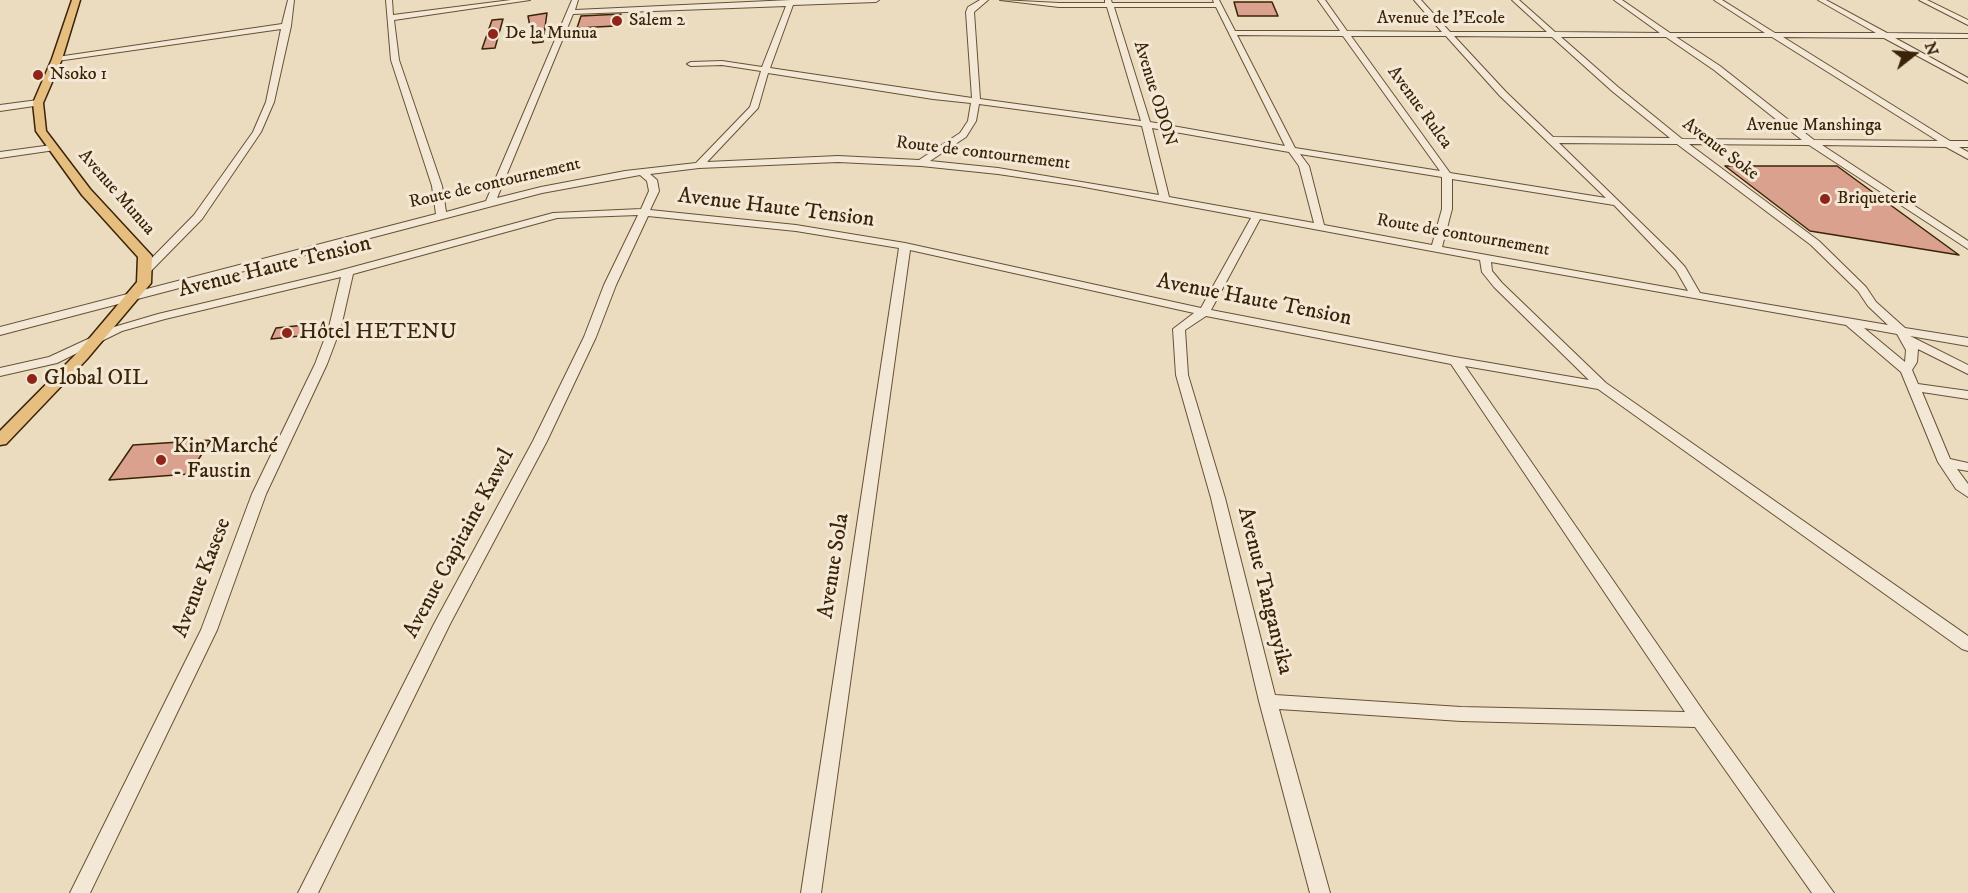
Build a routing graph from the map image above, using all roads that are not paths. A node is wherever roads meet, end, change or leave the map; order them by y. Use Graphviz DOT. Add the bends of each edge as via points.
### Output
graph roads {
  1 [pos="76,0"];
  2 [pos="291,0"];
  3 [pos="389,0"];
  4 [pos="526,0"];
  5 [pos="575,0"];
  6 [pos="876,0"];
  7 [pos="985,0"];
  8 [pos="1004,0"];
  9 [pos="1321,0"];
  10 [pos="1417,0"];
  11 [pos="1515,0"];
  12 [pos="1617,0"];
  13 [pos="1717,0"];
  14 [pos="1821,0"];
  15 [pos="1922,0"];
  16 [pos="806,1"];
  17 [pos="791,2"];
  18 [pos="703,3"];
  19 [pos="1109,3"];
  20 [pos="1217,3"];
  21 [pos="569,12"];
  22 [pos="390,18"];
  23 [pos="1968,23"];
  24 [pos="287,26"];
  25 [pos="1233,33"];
  26 [pos="1345,34"];
  27 [pos="1448,34"];
  28 [pos="1555,35"];
  29 [pos="1669,35"];
  30 [pos="1775,35"];
  31 [pos="1882,35"];
  32 [pos="1968,36"];
  33 [pos="57,59"];
  34 [pos="692,64"];
  35 [pos="766,69"];
  36 [pos="1968,81"];
  37 [pos="975,102"];
  38 [pos="38,103"];
  39 [pos="0,108"];
  40 [pos="1146,125"];
  41 [pos="1551,140"];
  42 [pos="1678,141"];
  43 [pos="1812,143"];
  44 [pos="1947,144"];
  45 [pos="1968,144"];
  46 [pos="52,148"];
  47 [pos="1293,150"];
  48 [pos="0,155"];
  49 [pos="1968,156"];
  50 [pos="921,163"];
  51 [pos="699,165"];
  52 [pos="642,172"];
  53 [pos="1447,175"];
  54 [pos="1165,199"];
  55 [pos="491,201"];
  56 [pos="1617,203"];
  57 [pos="643,212"];
  58 [pos="441,214"];
  59 [pos="1257,216"];
  60 [pos="1320,228"];
  61 [pos="904,246"];
  62 [pos="1968,246"];
  63 [pos="1436,249"];
  64 [pos="1485,258"];
  65 [pos="145,271"];
  66 [pos="348,272"];
  67 [pos="135,295"];
  68 [pos="1696,296"];
  69 [pos="1204,312"];
  70 [pos="1851,323"];
  71 [pos="0,331"];
  72 [pos="1906,336"];
  73 [pos="97,339"];
  74 [pos="1968,342"];
  75 [pos="1455,361"];
  76 [pos="1906,370"];
  77 [pos="1968,370"];
  78 [pos="0,372"];
  79 [pos="1602,386"];
  80 [pos="1912,387"];
  81 [pos="1968,395"];
  82 [pos="0,440"];
  83 [pos="1945,462"];
  84 [pos="1968,467"];
  85 [pos="1968,492"];
  86 [pos="1968,645"];
  87 [pos="1268,701"];
  88 [pos="1700,720"];
  89 [pos="80,893"];
  90 [pos="308,893"];
  91 [pos="811,893"];
  92 [pos="1320,893"];
  93 [pos="1824,893"];
  1 -- 33 [label="main road"];
  2 -- 24 [label="street"];
  3 -- 22 [label="street"];
  4 -- 22 [label="street"];
  5 -- 21 [label="street"];
  6 -- 16 [label="street"];
  7 -- 37 [label="street" via="970,12"];
  8 -- 19 [label="street" via="1059,5"];
  9 -- 26 [label="street, Avenue Rulca"];
  10 -- 27 [label="street"];
  11 -- 28 [label="street, Avenue Soke"];
  12 -- 29 [label="street"];
  13 -- 30 [label="street"];
  14 -- 31 [label="street"];
  15 -- 23 [label="street"];
  16 -- 17 [label="street"];
  17 -- 18 [label="street"];
  17 -- 35 [label="street"];
  18 -- 21 [label="street"];
  19 -- 20 [label="street"];
  19 -- 40 [label="street, Avenue ODON"];
  20 -- 25 [label="street"];
  21 -- 55 [label="street"];
  22 -- 58 [label="street" via="395,60 437,186"];
  24 -- 33 [label="street"];
  24 -- 65 [label="street" via="270,102 252,140 198,217"];
  25 -- 26 [label="street, Avenue de l'Ecole"];
  25 -- 47 [label="street"];
  26 -- 27 [label="street, Avenue de l'Ecole"];
  26 -- 53 [label="street, Avenue Rulca"];
  27 -- 28 [label="street, Avenue de l'Ecole"];
  27 -- 41 [label="street"];
  28 -- 29 [label="street, Avenue de l'Ecole"];
  28 -- 42 [label="street, Avenue Soke"];
  29 -- 30 [label="street, Avenue de l'Ecole"];
  29 -- 43 [label="street"];
  30 -- 31 [label="street, Avenue de l'Ecole"];
  30 -- 44 [label="street"];
  31 -- 32 [label="street, Avenue de l'Ecole"];
  31 -- 36 [label="street"];
  33 -- 38 [label="main road"];
  34 -- 35 [label="street" via="708,62"];
  35 -- 37 [label="street"];
  35 -- 51 [label="street" via="754,108"];
  37 -- 40 [label="street"];
  37 -- 50 [label="street" via="972,121 963,135"];
  38 -- 39 [label="street"];
  38 -- 46 [label="main road, Avenue Munua" via="41,130"];
  40 -- 47 [label="street"];
  40 -- 54 [label="street, Avenue ODON"];
  41 -- 42 [label="street, Avenue Manshinga"];
  41 -- 56 [label="street"];
  42 -- 43 [label="street, Avenue Manshinga"];
  42 -- 72 [label="street, Avenue Soke" via="1799,229"];
  43 -- 44 [label="street, Avenue Manshinga"];
  43 -- 62 [label="street"];
  44 -- 45 [label="street, Avenue Manshinga"];
  44 -- 49 [label="street"];
  46 -- 48 [label="street"];
  46 -- 65 [label="main road, Avenue Munua" via="145,256"];
  47 -- 53 [label="street"];
  47 -- 60 [label="street" via="1304,166"];
  50 -- 51 [label="street, Route de contournement" via="838,159"];
  50 -- 54 [label="street, Route de contournement" via="998,171"];
  51 -- 52 [label="street, Route de contournement"];
  52 -- 55 [label="street, Route de contournement"];
  52 -- 57 [label="street, Avenue Capitaine Kawel" via="654,186"];
  53 -- 56 [label="street"];
  53 -- 63 [label="street, Avenue Rulca" via="1447,209"];
  54 -- 59 [label="street, Route de contournement"];
  55 -- 58 [label="street, Route de contournement"];
  56 -- 68 [label="street" via="1681,269"];
  57 -- 61 [label="street, Avenue Haute Tension" via="796,228"];
  57 -- 66 [label="street, Avenue Haute Tension" via="557,215"];
  57 -- 90 [label="street, Avenue Capitaine Kawel" via="540,441 442,624"];
  58 -- 67 [label="street, Route de contournement"];
  59 -- 60 [label="street, Route de contournement"];
  59 -- 69 [label="street"];
  60 -- 63 [label="street, Route de contournement"];
  61 -- 69 [label="street, Avenue Haute Tension"];
  61 -- 91 [label="street, Avenue Sola"];
  63 -- 64 [label="street, Route de contournement"];
  64 -- 68 [label="street, Route de contournement"];
  64 -- 79 [label="street" via="1487,272 1498,285"];
  65 -- 67 [label="main road, Avenue Munua" via="144,283"];
  66 -- 73 [label="street, Avenue Haute Tension" via="162,316"];
  66 -- 89 [label="street, Avenue Kasese" via="335,327 321,364 259,494 209,630"];
  67 -- 71 [label="street, Route de contournement"];
  67 -- 73 [label="main road, Avenue Munua"];
  68 -- 70 [label="street, Route de contournement"];
  69 -- 75 [label="street, Avenue Haute Tension"];
  69 -- 87 [label="street, Avenue Tanganyika" via="1179,329 1182,375 1218,498"];
  70 -- 72 [label="street, Route de contournement"];
  70 -- 76 [label="street"];
  72 -- 74 [label="street, Route de contournement"];
  72 -- 76 [label="street" via="1912,350"];
  72 -- 77 [label="street"];
  73 -- 78 [label="street, Avenue Haute Tension" via="52,360"];
  73 -- 82 [label="main road, Avenue Munua"];
  75 -- 79 [label="street, Avenue Haute Tension"];
  75 -- 88 [label="street"];
  76 -- 80 [label="street"];
  79 -- 86 [label="street"];
  80 -- 81 [label="street"];
  80 -- 83 [label="street"];
  83 -- 84 [label="street"];
  83 -- 85 [label="street"];
  87 -- 88 [label="street" via="1461,714"];
  87 -- 92 [label="street, Avenue Tanganyika"];
  88 -- 93 [label="street"];
}
